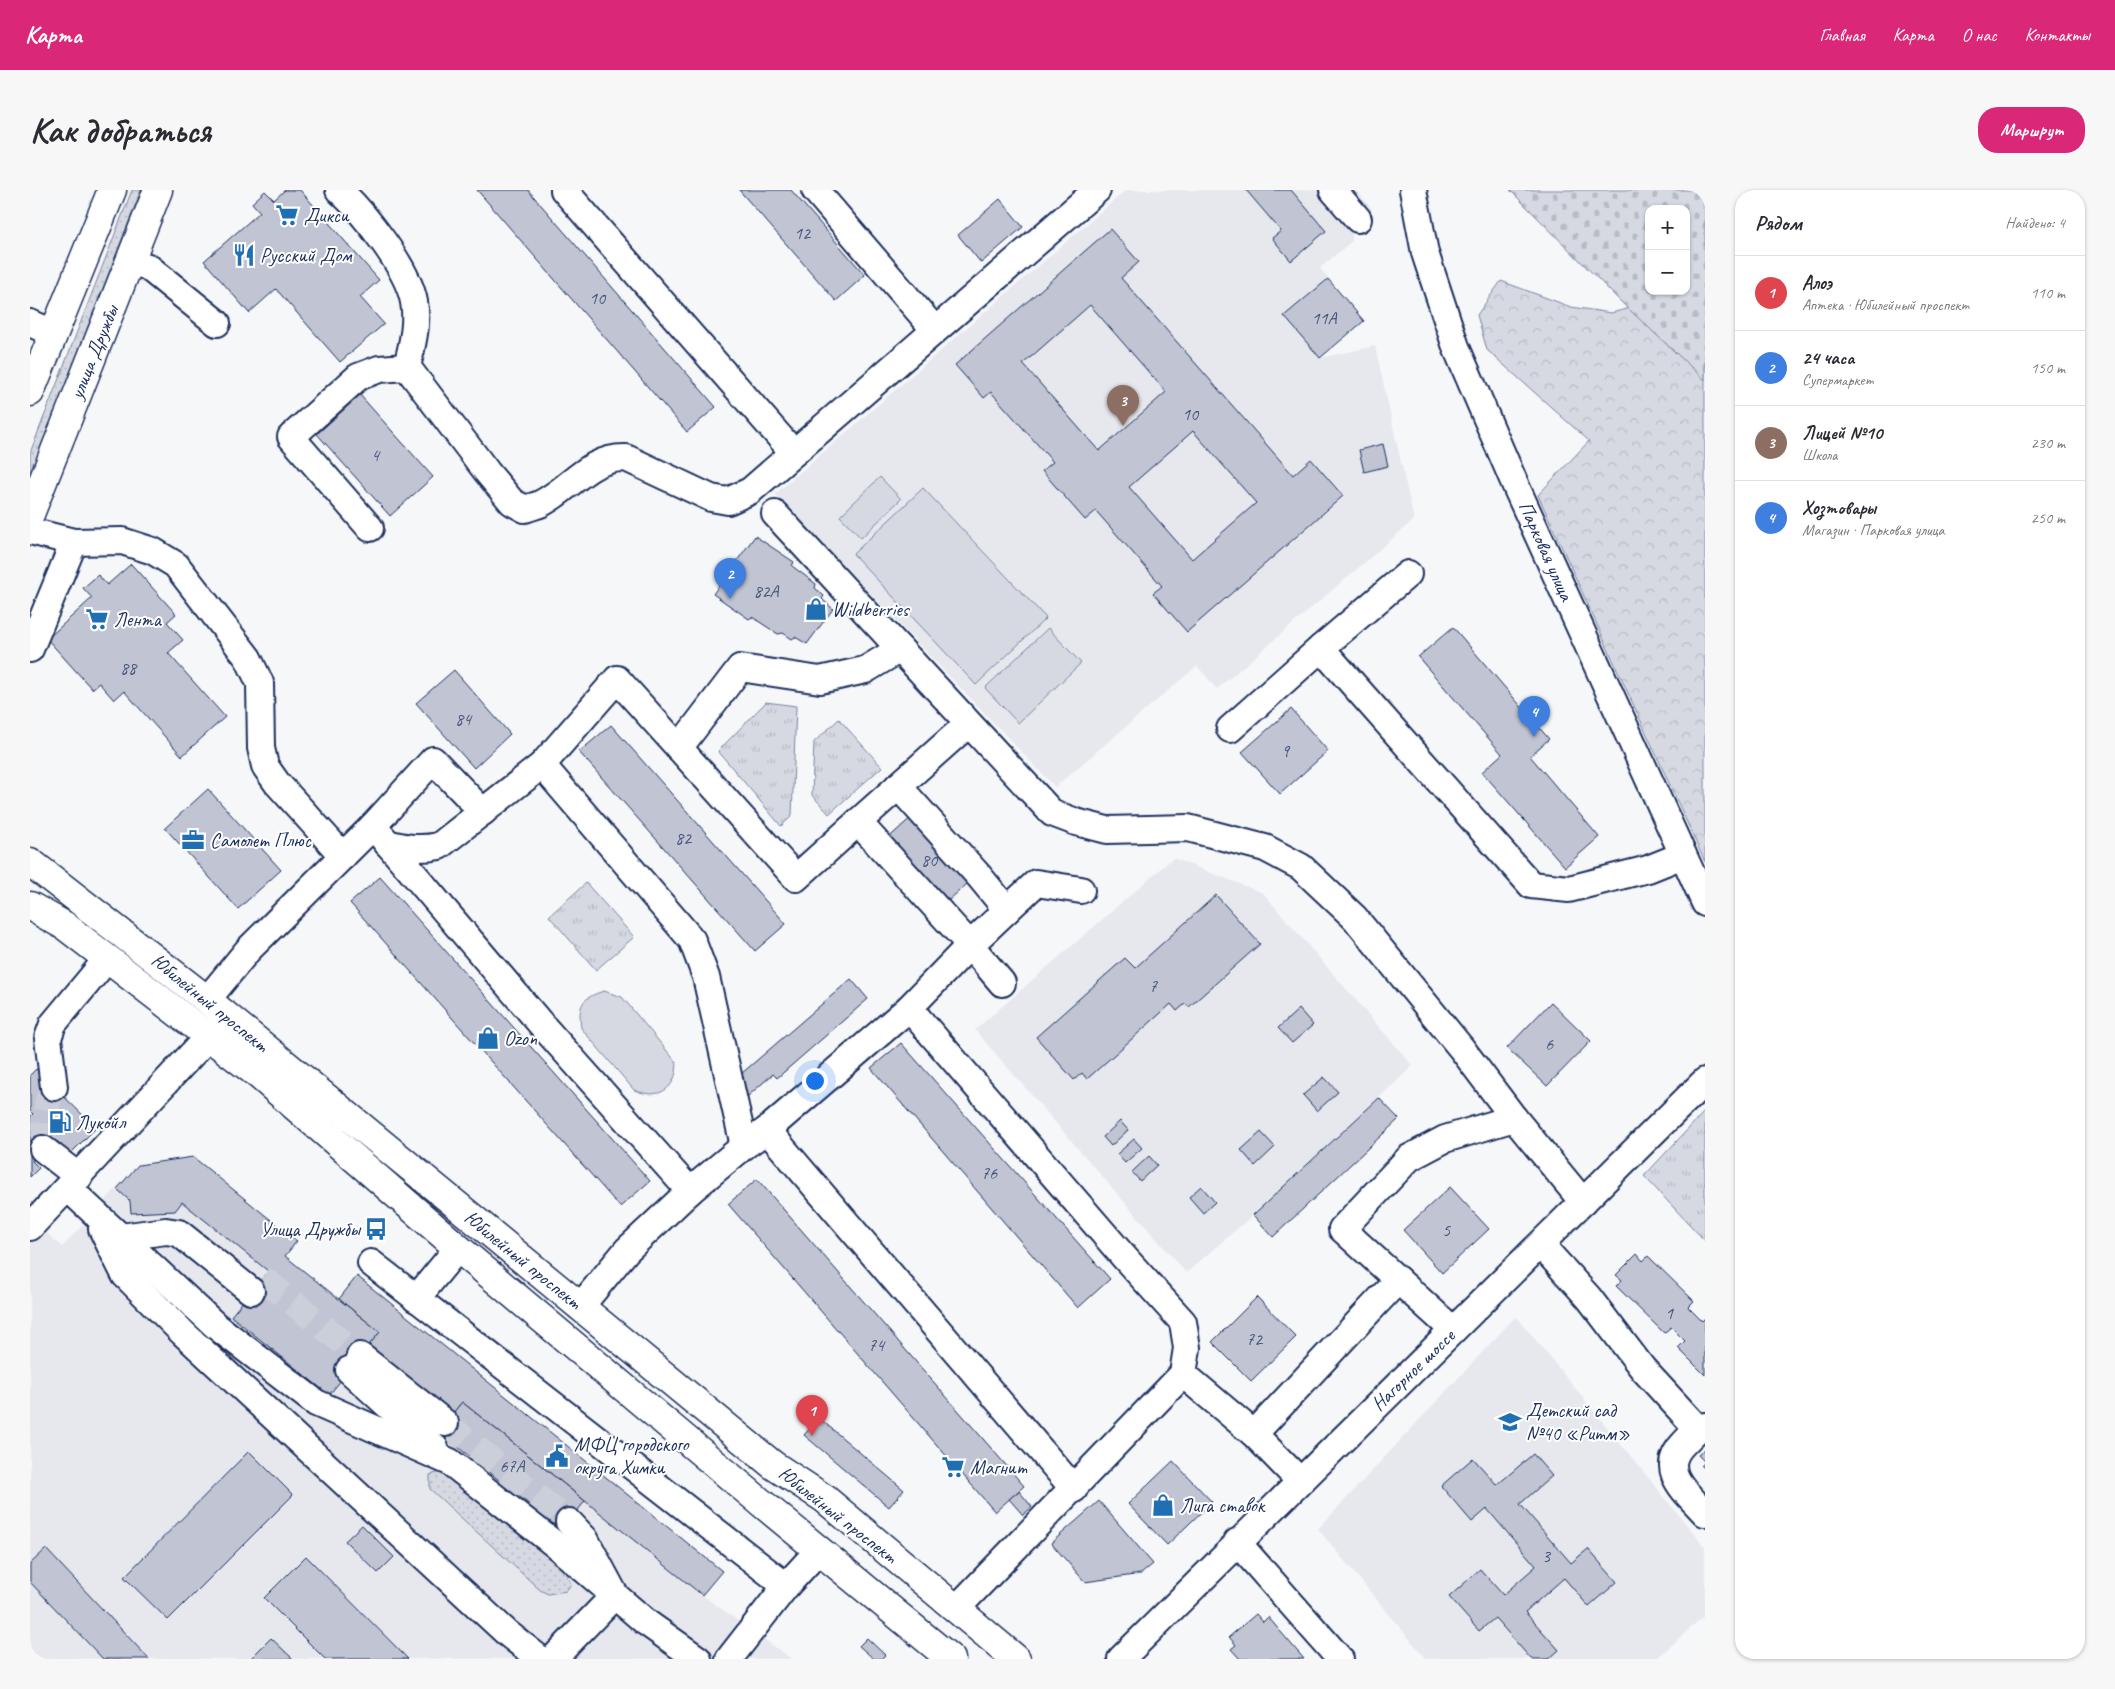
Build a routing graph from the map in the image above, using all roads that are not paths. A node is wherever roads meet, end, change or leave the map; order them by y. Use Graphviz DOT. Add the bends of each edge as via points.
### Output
graph roads {
  1 [pos="112,190"];
  2 [pos="158,190"];
  3 [pos="339,190"];
  4 [pos="564,190"];
  5 [pos="815,190"];
  6 [pos="1333,190"];
  7 [pos="1412,190"];
  8 [pos="1089,193"];
  9 [pos="1358,219"];
  10 [pos="130,261"];
  11 [pos="217,323"];
  12 [pos="42,328"];
  13 [pos="935,330"];
  14 [pos="407,367"];
  15 [pos="30,392"];
  16 [pos="793,452"];
  17 [pos="30,514"];
  18 [pos="775,514"];
  19 [pos="370,528"];
  20 [pos="30,532"];
  21 [pos="74,542"];
  22 [pos="1408,574"];
  23 [pos="1321,648"];
  24 [pos="30,649"];
  25 [pos="900,649"];
  26 [pos="968,724"];
  27 [pos="1230,729"];
  28 [pos="678,748"];
  29 [pos="542,765"];
  30 [pos="898,786"];
  31 [pos="484,812"];
  32 [pos="858,822"];
  33 [pos="380,834"];
  34 [pos="1683,855"];
  35 [pos="343,856"];
  36 [pos="35,863"];
  37 [pos="1081,890"];
  38 [pos="1705,903"];
  39 [pos="30,906"];
  40 [pos="1007,910"];
  41 [pos="970,945"];
  42 [pos="107,960"];
  43 [pos="1002,983"];
  44 [pos="208,1000"];
  45 [pos="909,1008"];
  46 [pos="209,1036"];
  47 [pos="1705,1082"];
  48 [pos="54,1087"];
  49 [pos="1514,1118"];
  50 [pos="767,1130"];
  51 [pos="744,1146"];
  52 [pos="43,1149"];
  53 [pos="74,1183"];
  54 [pos="690,1190"];
  55 [pos="1583,1202"];
  56 [pos="94,1212"];
  57 [pos="30,1227"];
  58 [pos="121,1237"];
  59 [pos="1541,1245"];
  60 [pos="458,1248"];
  61 [pos="372,1264"];
  62 [pos="1398,1280"];
  63 [pos="256,1285"];
  64 [pos="416,1299"];
  65 [pos="580,1307"];
  66 [pos="1453,1330"];
  67 [pos="1183,1374"];
  68 [pos="445,1423"];
  69 [pos="1701,1428"];
  70 [pos="1254,1434"];
  71 [pos="450,1462"];
  72 [pos="1300,1480"];
  73 [pos="1074,1489"];
  74 [pos="1705,1513"];
  75 [pos="569,1522"];
  76 [pos="1237,1542"];
  77 [pos="819,1550"];
  78 [pos="786,1586"];
  79 [pos="615,1595"];
  80 [pos="956,1609"];
  81 [pos="540,1659"];
  82 [pos="553,1659"];
  83 [pos="698,1659"];
  84 [pos="729,1659"];
  85 [pos="951,1659"];
  86 [pos="1016,1659"];
  87 [pos="1121,1659"];
  88 [pos="1340,1659"];
  1 -- 12 [label="main road"];
  2 -- 10 [label="main road, улица Дружбы"];
  3 -- 14 [label="street" via="384,244 414,301 416,327"];
  4 -- 16 [label="street"];
  5 -- 13 [label="street"];
  6 -- 9 [label="street"];
  7 -- 34 [label="street, Парковая улица" via="1425,253 1456,347"];
  8 -- 13 [label="street"];
  10 -- 11 [label="street" via="148,267"];
  10 -- 17 [label="main road, улица Дружбы"];
  12 -- 15 [label="main road"];
  13 -- 16 [label="street"];
  14 -- 16 [label="street" via="512,502 525,508 540,504 598,462 614,458 626,458 711,498 728,501 750,491"];
  14 -- 19 [label="street" via="379,369 358,377 291,437"];
  18 -- 25 [label="street"];
  20 -- 21 [label="street"];
  21 -- 24 [label="street"];
  21 -- 35 [label="street" via="122,542 153,552 176,565 248,658 260,683 261,748 265,766"];
  22 -- 23 [label="street"];
  23 -- 27 [label="street"];
  23 -- 34 [label="street" via="1531,885 1569,889 1648,869"];
  25 -- 26 [label="street"];
  25 -- 28 [label="street" via="865,670 820,680 740,668"];
  26 -- 30 [label="street"];
  26 -- 49 [label="street" via="1052,813 1107,830 1188,828 1265,848 1300,866 1355,918"];
  28 -- 29 [label="street" via="617,679"];
  28 -- 32 [label="street" via="796,878"];
  29 -- 31 [label="street"];
  29 -- 51 [label="street" via="692,940 706,977"];
  30 -- 32 [label="street"];
  30 -- 40 [label="street"];
  31 -- 33 [label="street" via="439,846 407,848"];
  31 -- 33 [label="street" via="433,760"];
  32 -- 41 [label="street"];
  33 -- 35 [label="street"];
  33 -- 54 [label="street" via="541,1024"];
  34 -- 38 [label="street, Парковая улица"];
  35 -- 44 [label="street" via="248,950"];
  36 -- 44 [label="main road, Юбилейный проспект"];
  37 -- 40 [label="street" via="1036,883"];
  39 -- 42 [label="main road, Юбилейный проспект" via="65,926"];
  40 -- 41 [label="street"];
  41 -- 43 [label="street"];
  41 -- 45 [label="street"];
  42 -- 46 [label="main road, Юбилейный проспект"];
  42 -- 48 [label="street" via="52,1024 48,1038"];
  44 -- 65 [label="main road, Юбилейный проспект"];
  45 -- 50 [label="street"];
  45 -- 67 [label="street" via="1183,1322 1187,1348"];
  46 -- 53 [label="street"];
  46 -- 60 [label="main road, Юбилейный проспект" via="260,1076"];
  47 -- 55 [label="street, Нагорное шоссе"];
  49 -- 55 [label="street"];
  49 -- 62 [label="street" via="1445,1139 1409,1158 1342,1229"];
  50 -- 51 [label="street"];
  50 -- 73 [label="street"];
  51 -- 54 [label="street"];
  52 -- 53 [label="street"];
  53 -- 56 [label="street"];
  53 -- 57 [label="street"];
  54 -- 65 [label="street" via="627,1250"];
  55 -- 59 [label="street, Нагорное шоссе"];
  56 -- 58 [label="street"];
  56 -- 81 [label="street" via="126,1275 183,1333 507,1634"];
  58 -- 63 [label="street" via="166,1231 179,1233"];
  58 -- 71 [label="street" via="216,1326 316,1402"];
  59 -- 66 [label="street, Нагорное шоссе"];
  59 -- 69 [label="street" via="1589,1298 1643,1370"];
  60 -- 64 [label="street"];
  60 -- 77 [label="main road, Юбилейный проспект"];
  61 -- 64 [label="street"];
  62 -- 66 [label="street"];
  62 -- 70 [label="street"];
  64 -- 78 [label="street"];
  65 -- 80 [label="main road, Юбилейный проспект" via="773,1465 825,1500"];
  66 -- 72 [label="street, Нагорное шоссе"];
  67 -- 70 [label="street"];
  67 -- 73 [label="street"];
  68 -- 71 [label="street" via="354,1363"];
  69 -- 74 [label="street" via="1675,1451 1673,1469 1676,1482"];
  70 -- 72 [label="street"];
  71 -- 79 [label="street"];
  72 -- 76 [label="street, Нагорное шоссе"];
  73 -- 80 [label="street"];
  75 -- 79 [label="street" via="585,1539"];
  76 -- 87 [label="street, Нагорное шоссе"];
  76 -- 88 [label="street"];
  77 -- 78 [label="street"];
  77 -- 85 [label="main road, Юбилейный проспект"];
  78 -- 84 [label="street"];
  79 -- 82 [label="street"];
  79 -- 83 [label="street"];
  80 -- 86 [label="main road, Юбилейный проспект"];
}
